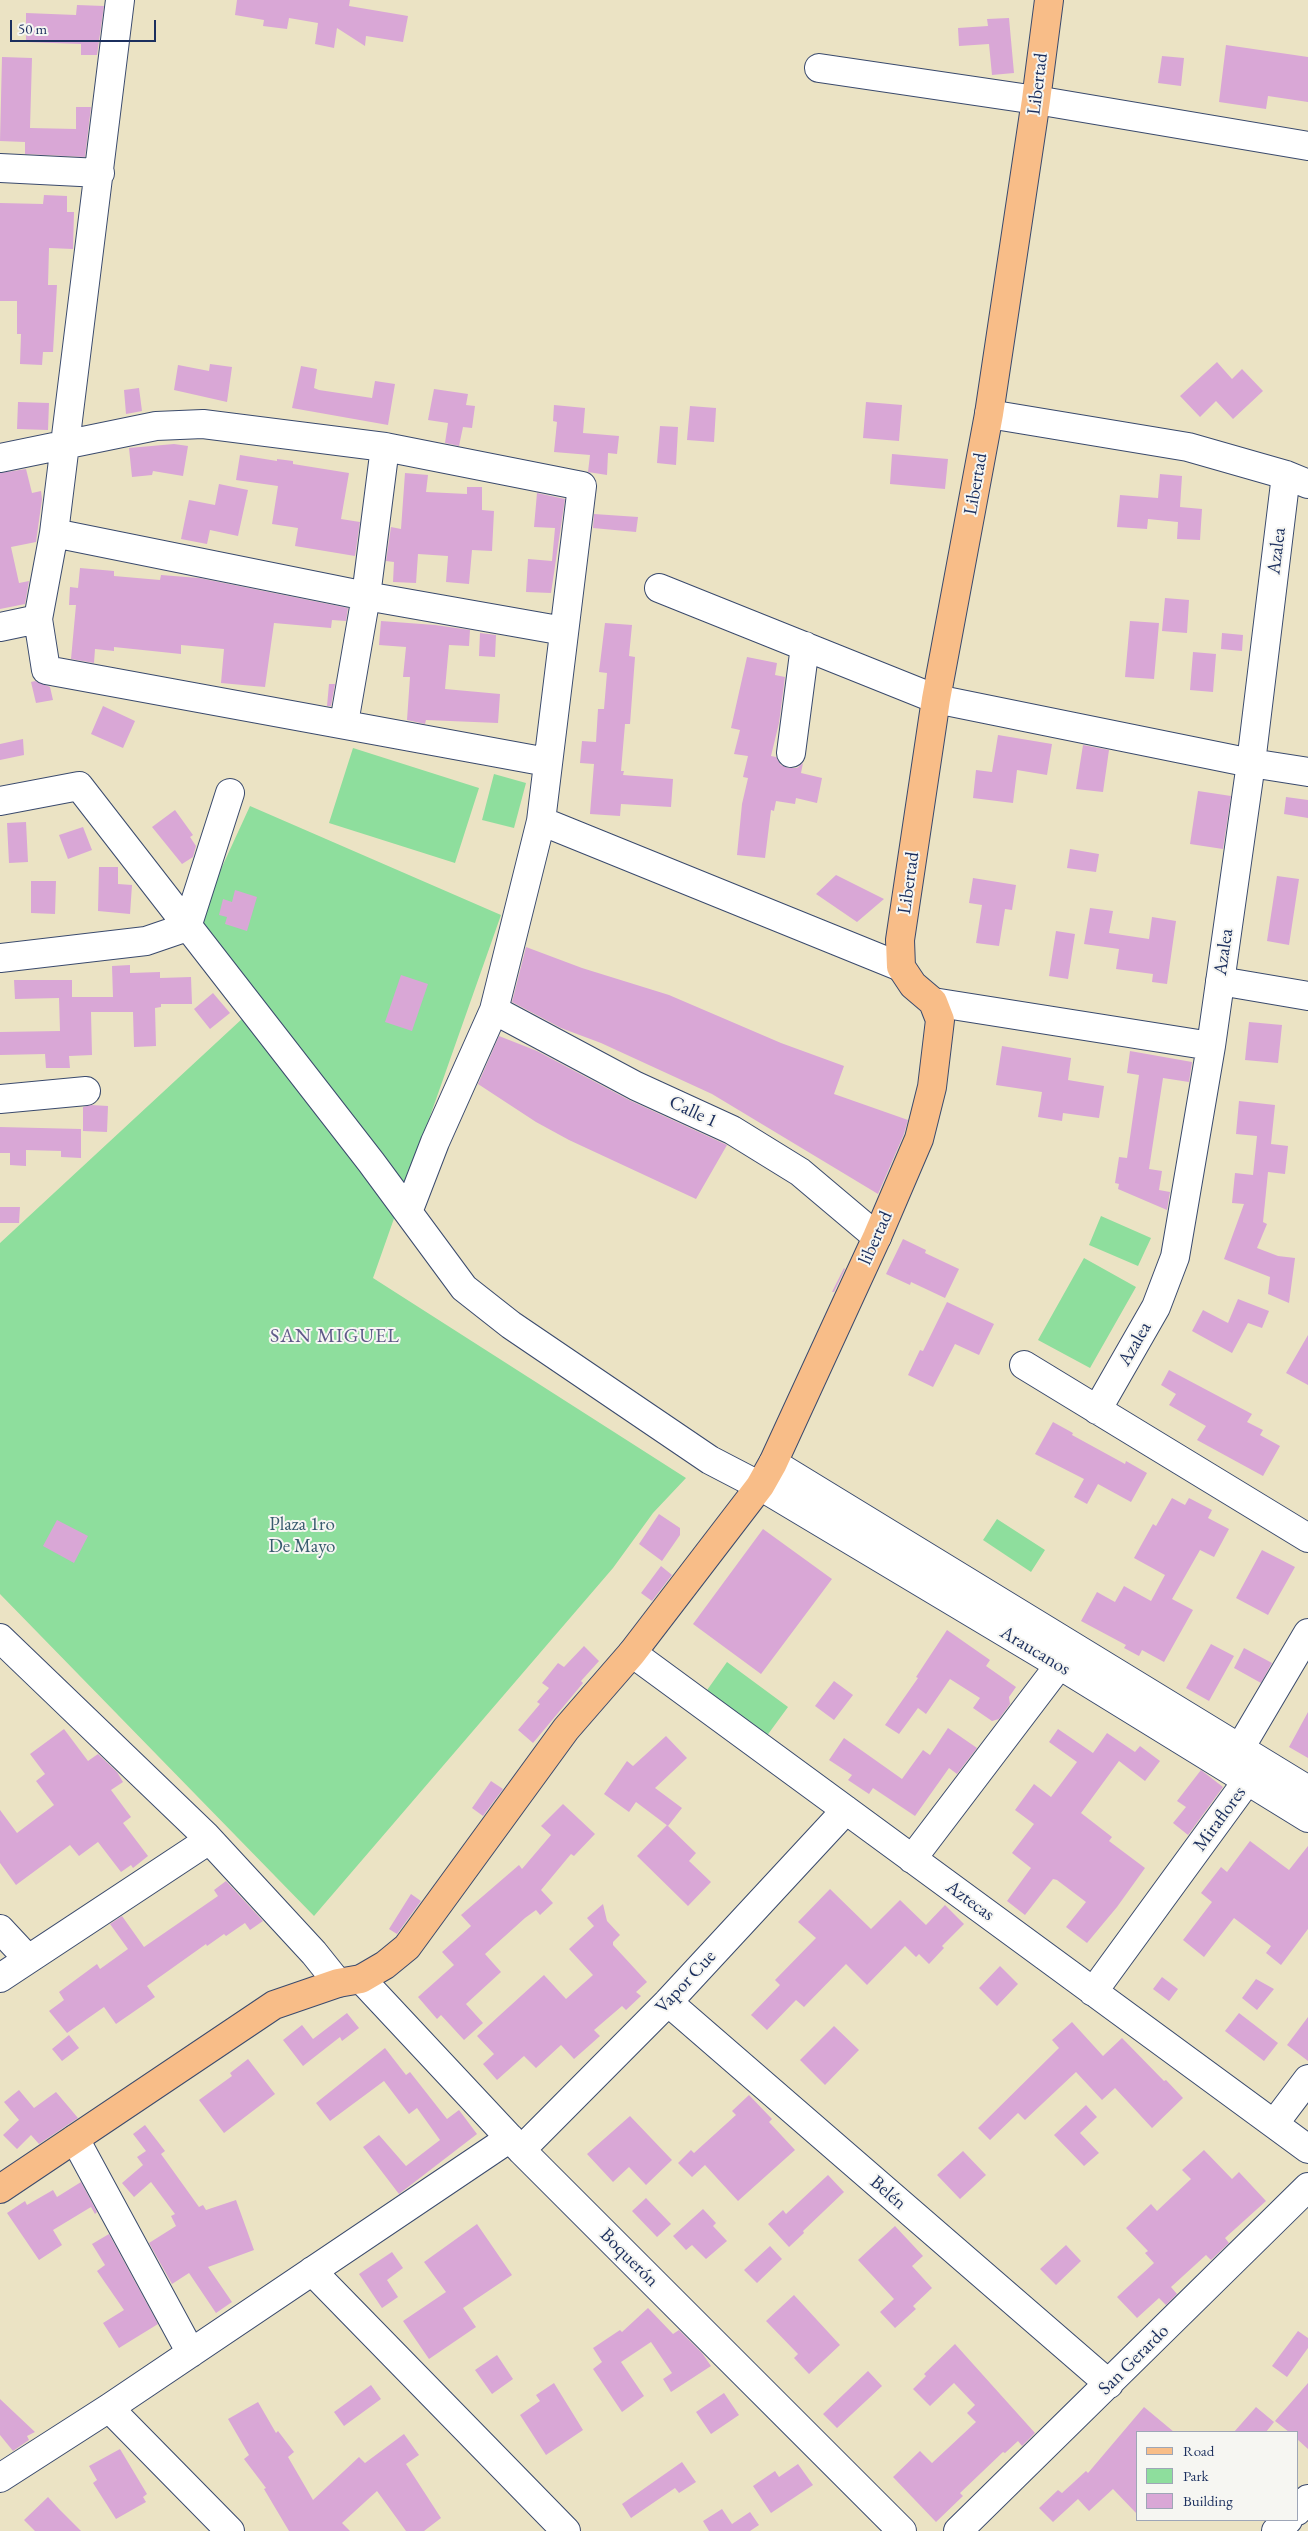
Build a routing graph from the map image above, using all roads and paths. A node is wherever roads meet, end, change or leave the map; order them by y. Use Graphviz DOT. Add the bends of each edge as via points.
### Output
graph roads {
  1 [pos="120,0"];
  2 [pos="1048,0"];
  3 [pos="819,68"];
  4 [pos="1036,100"];
  5 [pos="1308,146"];
  6 [pos="0,168"];
  7 [pos="100,173"];
  8 [pos="989,414"];
  9 [pos="63,446"];
  10 [pos="386,447"];
  11 [pos="0,458"];
  12 [pos="1297,480"];
  13 [pos="54,533"];
  14 [pos="659,588"];
  15 [pos="366,596"];
  16 [pos="38,619"];
  17 [pos="0,626"];
  18 [pos="564,631"];
  19 [pos="805,646"];
  20 [pos="936,699"];
  21 [pos="344,723"];
  22 [pos="791,753"];
  23 [pos="547,762"];
  24 [pos="1251,763"];
  25 [pos="1308,772"];
  26 [pos="230,793"];
  27 [pos="0,801"];
  28 [pos="541,821"];
  29 [pos="187,927"];
  30 [pos="0,958"];
  31 [pos="901,967"];
  32 [pos="1220,981"];
  33 [pos="1308,996"];
  34 [pos="933,1002"];
  35 [pos="494,1010"];
  36 [pos="1211,1046"];
  37 [pos="86,1091"];
  38 [pos="0,1099"];
  39 [pos="408,1212"];
  40 [pos="877,1237"];
  41 [pos="1024,1366"];
  42 [pos="1097,1410"];
  43 [pos="773,1463"];
  44 [pos="760,1486"];
  45 [pos="1308,1538"];
  46 [pos="1308,1633"];
  47 [pos="0,1638"];
  48 [pos="632,1653"];
  49 [pos="1067,1656"];
  50 [pos="1240,1748"];
  51 [pos="1247,1781"];
  52 [pos="1308,1790"];
  53 [pos="846,1810"];
  54 [pos="1308,1818"];
  55 [pos="209,1840"];
  56 [pos="912,1859"];
  57 [pos="0,1929"];
  58 [pos="28,1959"];
  59 [pos="0,1978"];
  60 [pos="349,1981"];
  61 [pos="1093,1992"];
  62 [pos="668,2002"];
  63 [pos="1308,2079"];
  64 [pos="1274,2124"];
  65 [pos="75,2138"];
  66 [pos="515,2144"];
  67 [pos="1308,2149"];
  68 [pos="1308,2187"];
  69 [pos="0,2188"];
  70 [pos="312,2271"];
  71 [pos="192,2352"];
  72 [pos="1109,2384"];
  73 [pos="109,2408"];
  74 [pos="0,2478"];
  75 [pos="1308,2499"];
  76 [pos="1298,2509"];
  77 [pos="1287,2521"];
  78 [pos="230,2531"];
  79 [pos="566,2531"];
  80 [pos="902,2531"];
  81 [pos="958,2531"];
  82 [pos="1276,2531"];
  1 -- 7 [label="street"];
  2 -- 4 [label="main road, Libertad"];
  3 -- 4 [label="street"];
  4 -- 5 [label="street"];
  4 -- 8 [label="main road, Libertad"];
  6 -- 7 [label="street"];
  7 -- 9 [label="street"];
  8 -- 12 [label="street" via="1188,447"];
  8 -- 20 [label="main road, Libertad"];
  9 -- 10 [label="street" via="156,426 203,424"];
  9 -- 11 [label="street"];
  9 -- 13 [label="street"];
  10 -- 15 [label="street"];
  10 -- 18 [label="street" via="582,486"];
  12 -- 24 [label="street, Azalea"];
  13 -- 15 [label="street"];
  13 -- 16 [label="street"];
  14 -- 19 [label="street"];
  15 -- 18 [label="street"];
  15 -- 21 [label="street"];
  16 -- 17 [label="street"];
  16 -- 21 [label="street" via="46,670"];
  18 -- 23 [label="street"];
  19 -- 20 [label="street"];
  19 -- 22 [label="street"];
  20 -- 24 [label="street"];
  20 -- 31 [label="main road, Libertad" via="900,940"];
  21 -- 23 [label="street"];
  23 -- 28 [label="street"];
  24 -- 25 [label="street"];
  24 -- 32 [label="street, Azalea"];
  26 -- 29 [label="street"];
  27 -- 29 [label="street, Araucanos" via="80,786"];
  28 -- 31 [label="street"];
  28 -- 35 [label="street"];
  29 -- 30 [label="street" via="146,941"];
  29 -- 39 [label="street, Araucanos"];
  31 -- 34 [label="main road" via="912,985"];
  32 -- 33 [label="street"];
  32 -- 36 [label="street, Azalea"];
  34 -- 36 [label="street"];
  34 -- 40 [label="main road, libertad" via="940,1020 930,1096 919,1139"];
  35 -- 39 [label="street" via="435,1142"];
  35 -- 40 [label="street, Calle 1" via="636,1086 732,1130 800,1172"];
  36 -- 42 [label="street, Azalea" via="1175,1257 1156,1307"];
  37 -- 38 [label="street"];
  39 -- 44 [label="street, Araucanos" via="464,1288 511,1325 710,1460"];
  40 -- 43 [label="main road, libertad"];
  41 -- 42 [label="street"];
  42 -- 45 [label="street"];
  43 -- 44 [label="main road, libertad"];
  43 -- 49 [label="street, Araucanos"];
  44 -- 48 [label="main road, libertad"];
  44 -- 49 [label="street, Araucanos"];
  46 -- 50 [label="street"];
  47 -- 55 [label="street, Boquerón"];
  48 -- 53 [label="street, Aztecas"];
  48 -- 60 [label="main road, libertad" via="566,1729 407,1947 385,1965"];
  49 -- 50 [label="street, Araucanos"];
  49 -- 51 [label="street, Araucanos"];
  49 -- 56 [label="street"];
  50 -- 51 [label="street, Miraflores"];
  50 -- 52 [label="street, Araucanos"];
  51 -- 54 [label="street, Araucanos"];
  51 -- 61 [label="street, Miraflores"];
  53 -- 56 [label="street, Aztecas"];
  53 -- 62 [label="street, Vapor Cue"];
  55 -- 58 [label="street"];
  55 -- 60 [label="street, Boquerón" via="314,1953"];
  56 -- 61 [label="street, Aztecas"];
  57 -- 58 [label="street"];
  58 -- 59 [label="street"];
  60 -- 65 [label="main road, libertad" via="274,2005"];
  60 -- 66 [label="street, Boquerón"];
  61 -- 64 [label="street, Aztecas"];
  62 -- 66 [label="street, Vapor Cue"];
  62 -- 72 [label="street, Belén"];
  63 -- 64 [label="street"];
  64 -- 67 [label="street, Aztecas"];
  65 -- 69 [label="main road, libertad"];
  65 -- 71 [label="street"];
  66 -- 70 [label="street, Vapor Cue"];
  66 -- 80 [label="street, Boquerón"];
  68 -- 72 [label="street, San Gerardo"];
  70 -- 71 [label="street, Vapor Cue"];
  70 -- 79 [label="street"];
  71 -- 73 [label="street, Vapor Cue"];
  72 -- 81 [label="street, San Gerardo"];
  73 -- 74 [label="street, Vapor Cue"];
  73 -- 78 [label="street"];
  75 -- 76 [label="street"];
  77 -- 82 [label="street"];
}
